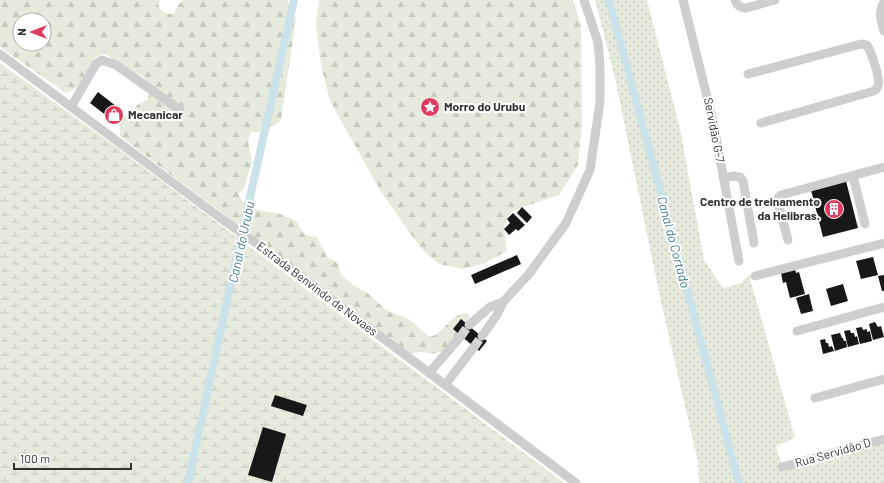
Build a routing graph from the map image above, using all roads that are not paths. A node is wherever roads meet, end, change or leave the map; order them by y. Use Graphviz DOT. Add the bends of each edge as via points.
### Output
graph roads {
  1 [pos="584,0"];
  2 [pos="683,0"];
  3 [pos="735,0"];
  4 [pos="775,0"];
  5 [pos="884,2"];
  6 [pos="884,31"];
  7 [pos="0,54"];
  8 [pos="879,65"];
  9 [pos="748,74"];
  10 [pos="71,107"];
  11 [pos="180,110"];
  12 [pos="761,123"];
  13 [pos="884,167"];
  14 [pos="853,176"];
  15 [pos="723,178"];
  16 [pos="865,224"];
  17 [pos="788,240"];
  18 [pos="754,243"];
  19 [pos="884,243"];
  20 [pos="739,261"];
  21 [pos="755,276"];
  22 [pos="503,302"];
  23 [pos="884,307"];
  24 [pos="469,326"];
  25 [pos="797,331"];
  26 [pos="461,336"];
  27 [pos="482,336"];
  28 [pos="474,347"];
  29 [pos="429,373"];
  30 [pos="884,379"];
  31 [pos="445,385"];
  32 [pos="815,398"];
  33 [pos="884,439"];
  34 [pos="782,467"];
  35 [pos="576,483"];
  1 -- 22 [label="street" via="598,42 600,65 600,102 590,170 566,223 529,274"];
  2 -- 15 [label="street, Servidão G-7" via="713,121"];
  3 -- 4 [label="street" via="742,8"];
  5 -- 6 [label="street" via="880,10"];
  7 -- 10 [label="street, Estrada Benvindo de Novaes"];
  8 -- 9 [label="street" via="867,45 861,44"];
  8 -- 12 [label="street" via="878,88 874,91"];
  10 -- 11 [label="street" via="96,64 102,60 116,65"];
  10 -- 29 [label="street, Estrada Benvindo de Novaes"];
  13 -- 14 [label="street"];
  14 -- 16 [label="street"];
  14 -- 17 [label="street" via="781,195 778,203"];
  15 -- 18 [label="street" via="734,176 740,177 743,181"];
  15 -- 20 [label="street, Servidão G-7"];
  19 -- 21 [label="street"];
  22 -- 24 [label="street" via="490,307"];
  22 -- 27 [label="street"];
  23 -- 25 [label="street"];
  26 -- 29 [label="street"];
  28 -- 31 [label="street"];
  29 -- 31 [label="street, Estrada Benvindo de Novaes"];
  30 -- 32 [label="street"];
  31 -- 35 [label="street, Estrada Benvindo de Novaes"];
  33 -- 34 [label="street, Rua Servidão D"];
}
